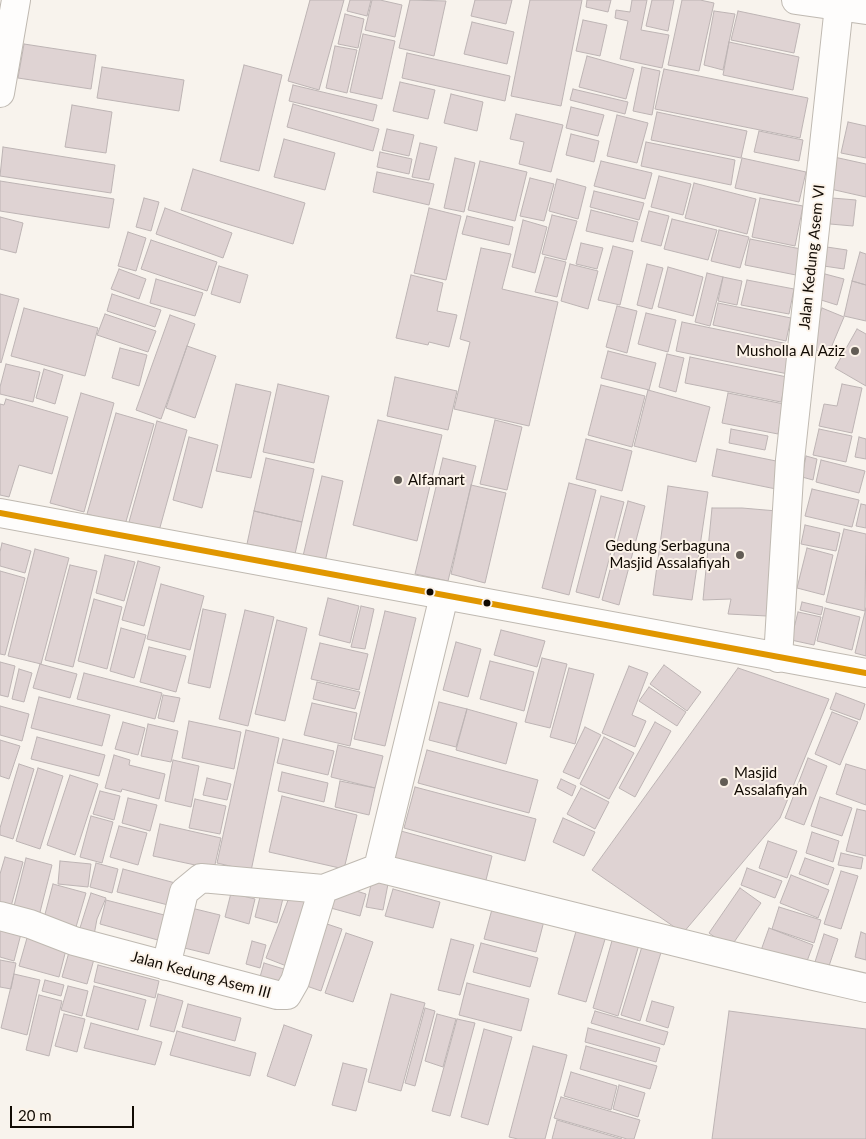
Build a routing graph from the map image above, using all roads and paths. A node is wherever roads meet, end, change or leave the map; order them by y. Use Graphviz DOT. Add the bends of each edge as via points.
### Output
graph roads {
  1 [pos="16,0"];
  2 [pos="796,0"];
  3 [pos="839,6"];
  4 [pos="866,10"];
  5 [pos="0,93"];
  6 [pos="0,514"];
  7 [pos="444,596"];
  8 [pos="778,658"];
  9 [pos="866,673"];
  10 [pos="378,868"];
  11 [pos="323,889"];
  12 [pos="0,916"];
  13 [pos="166,966"];
  14 [pos="866,988"];
  1 -- 5 [label="street"];
  2 -- 3 [label="street"];
  3 -- 4 [label="street"];
  3 -- 8 [label="street, Jalan Kedung Asem VI" via="790,460"];
  6 -- 7 [label="street"];
  7 -- 8 [label="street"];
  7 -- 10 [label="street"];
  8 -- 9 [label="street"];
  10 -- 11 [label="street"];
  10 -- 14 [label="street"];
  11 -- 13 [label="street" via="201,878 184,892"];
  11 -- 13 [label="street, Jalan Kedung Asem III" via="295,981 287,995"];
  12 -- 13 [label="street, Jalan Kedung Asem III" via="74,941"];
}
